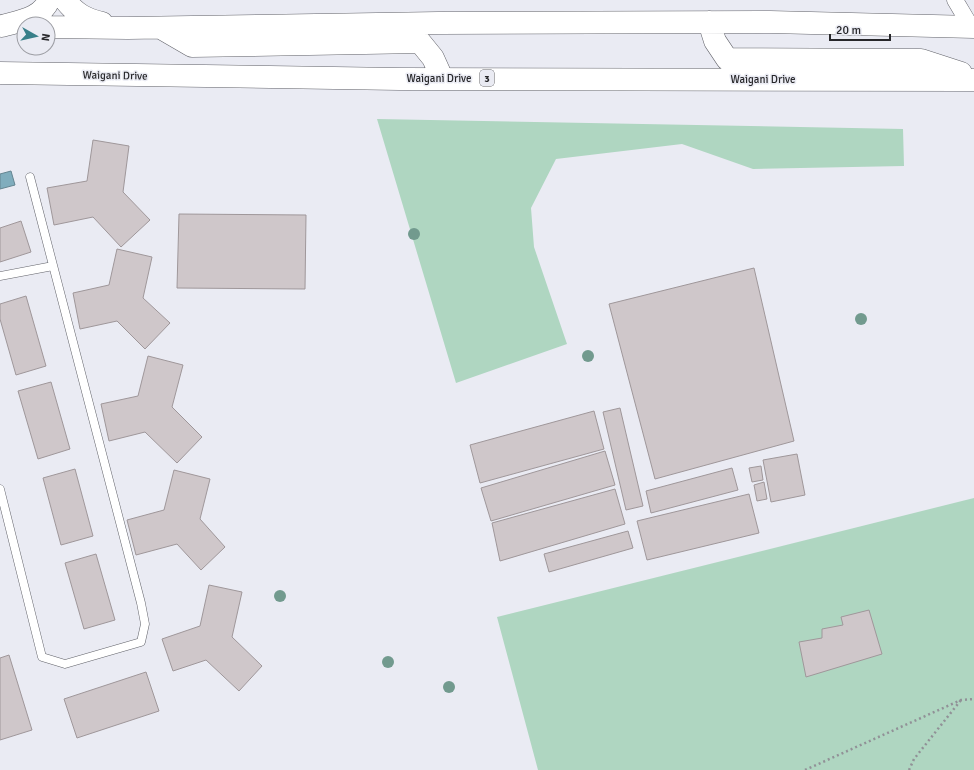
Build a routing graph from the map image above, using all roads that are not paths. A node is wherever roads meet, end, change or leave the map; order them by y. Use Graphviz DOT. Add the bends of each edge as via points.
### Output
graph roads {
  1 [pos="49,0"];
  2 [pos="65,0"];
  3 [pos="955,0"];
  4 [pos="709,22"];
  5 [pos="1,26"];
  6 [pos="16,26"];
  7 [pos="56,27"];
  8 [pos="972,27"];
  9 [pos="128,28"];
  10 [pos="160,28"];
  11 [pos="0,73"];
  12 [pos="974,77"];
  13 [pos="442,78"];
  14 [pos="974,80"];
  15 [pos="30,177"];
  16 [pos="53,266"];
  17 [pos="0,276"];
  18 [pos="0,489"];
  1 -- 5 [label="highway" via="36,16"];
  2 -- 9 [label="highway" via="75,12 87,20"];
  3 -- 8 [label="street"];
  4 -- 8 [label="highway"];
  4 -- 10 [label="highway"];
  4 -- 12 [label="highway" via="715,41 727,59 921,60"];
  5 -- 6 [label="highway"];
  7 -- 9 [label="highway"];
  9 -- 10 [label="highway"];
  10 -- 13 [label="highway" via="192,46 420,42 433,58"];
  11 -- 13 [label="highway, Waigani Drive / 3"];
  13 -- 14 [label="highway, Waigani Drive / 3"];
  15 -- 16 [label="lane"];
  16 -- 17 [label="lane"];
  16 -- 18 [label="lane" via="141,603 145,624 141,642 65,664 42,657"];
}
